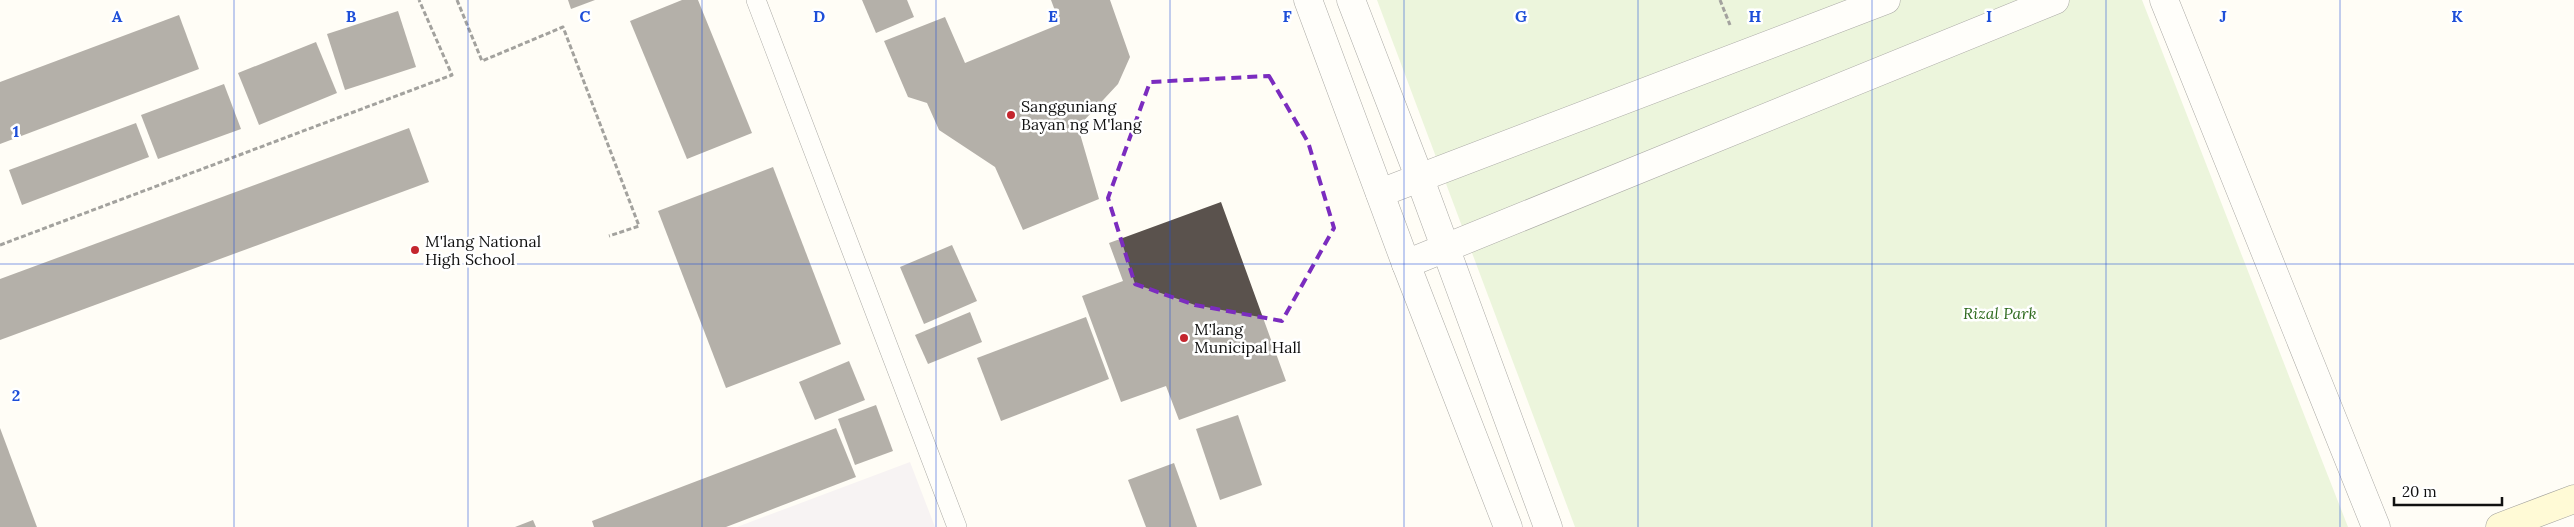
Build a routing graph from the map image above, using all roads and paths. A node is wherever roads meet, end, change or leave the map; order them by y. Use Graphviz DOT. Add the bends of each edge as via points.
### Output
graph roads {
  1 [pos="419,0"];
  2 [pos="457,0"];
  3 [pos="756,0"];
  4 [pos="1308,0"];
  5 [pos="1350,0"];
  6 [pos="1886,0"];
  7 [pos="2055,0"];
  8 [pos="2164,0"];
  9 [pos="1420,179"];
  10 [pos="1380,193"];
  11 [pos="609,236"];
  12 [pos="0,245"];
  13 [pos="1444,248"];
  14 [pos="1406,264"];
  15 [pos="2574,499"];
  16 [pos="957,527"];
  17 [pos="1508,527"];
  18 [pos="1548,527"];
  19 [pos="2376,527"];
  20 [pos="2500,527"];
  1 -- 12 [label="path" via="452,75"];
  2 -- 11 [label="path" via="482,60 563,27 639,226"];
  3 -- 16 [label="lane"];
  4 -- 10 [label="street"];
  5 -- 9 [label="street"];
  6 -- 9 [label="street"];
  7 -- 13 [label="street"];
  8 -- 19 [label="street"];
  9 -- 10 [label="street"];
  9 -- 13 [label="street"];
  10 -- 14 [label="street"];
  13 -- 14 [label="street"];
  13 -- 18 [label="street"];
  14 -- 17 [label="street"];
  15 -- 20 [label="street"];
}
